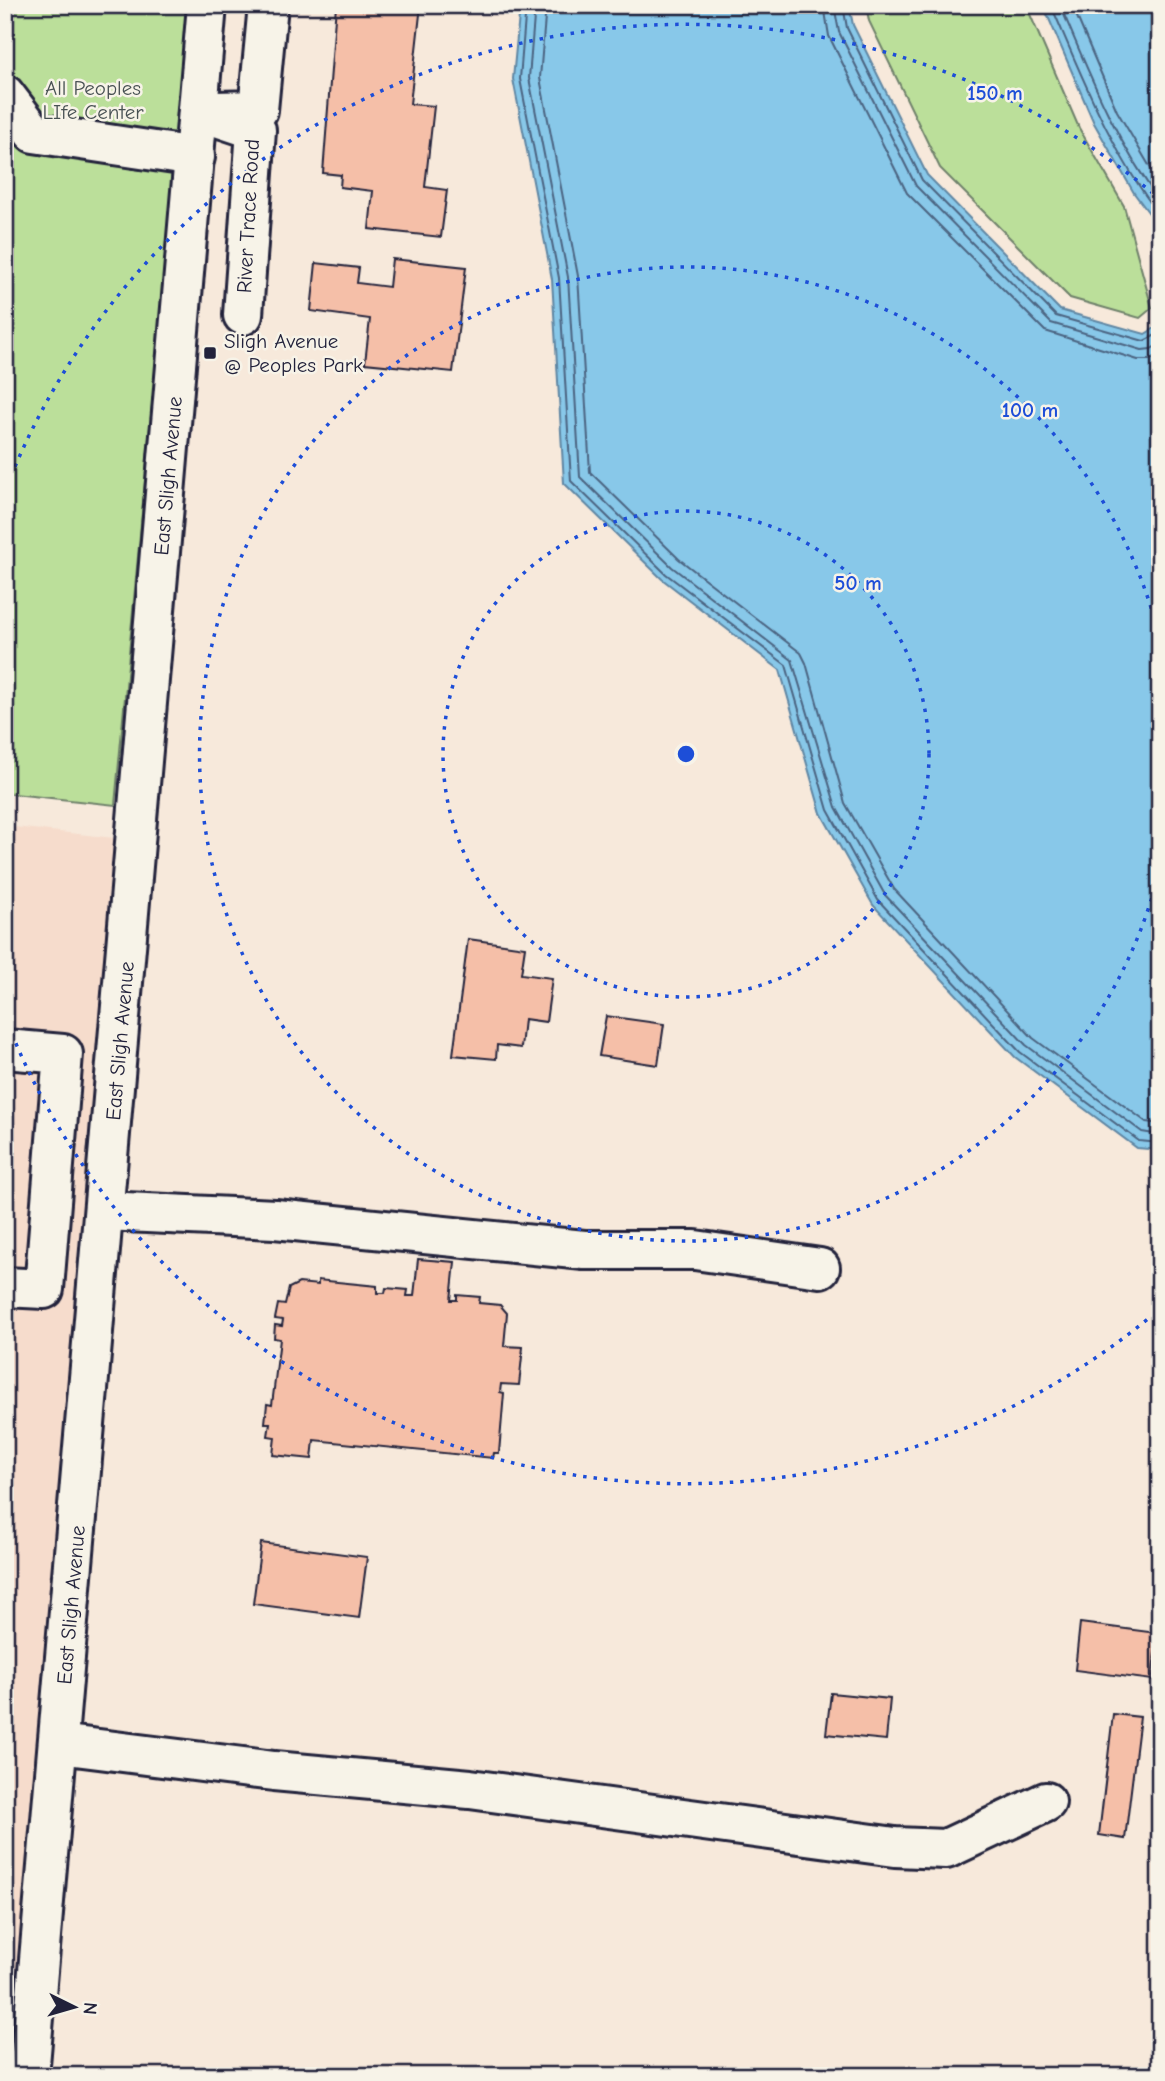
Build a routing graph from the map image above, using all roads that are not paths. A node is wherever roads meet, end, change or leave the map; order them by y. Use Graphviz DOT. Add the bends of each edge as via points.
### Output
graph roads {
  1 [pos="207,5"];
  2 [pos="268,5"];
  3 [pos="5,95"];
  4 [pos="199,111"];
  5 [pos="195,157"];
  6 [pos="243,315"];
  7 [pos="5,1049"];
  8 [pos="57,1135"];
  9 [pos="111,1139"];
  10 [pos="104,1211"];
  11 [pos="820,1268"];
  12 [pos="5,1287"];
  13 [pos="59,1744"];
  14 [pos="1046,1802"];
  15 [pos="29,2076"];
  1 -- 4 [label="street, East Sligh Avenue"];
  2 -- 4 [label="street, River Trace Road" via="258,110"];
  3 -- 5 [label="street" via="34,133"];
  4 -- 5 [label="street, East Sligh Avenue"];
  4 -- 6 [label="street, River Trace Road" via="257,130"];
  5 -- 9 [label="street, East Sligh Avenue"];
  7 -- 8 [label="street" via="63,1054"];
  8 -- 9 [label="street"];
  8 -- 12 [label="street" via="44,1289"];
  9 -- 10 [label="street, East Sligh Avenue"];
  10 -- 11 [label="street" via="275,1219 584,1250 695,1250"];
  10 -- 13 [label="street, East Sligh Avenue"];
  13 -- 14 [label="street" via="470,1789 895,1847 946,1849"];
  13 -- 15 [label="street, East Sligh Avenue"];
}
